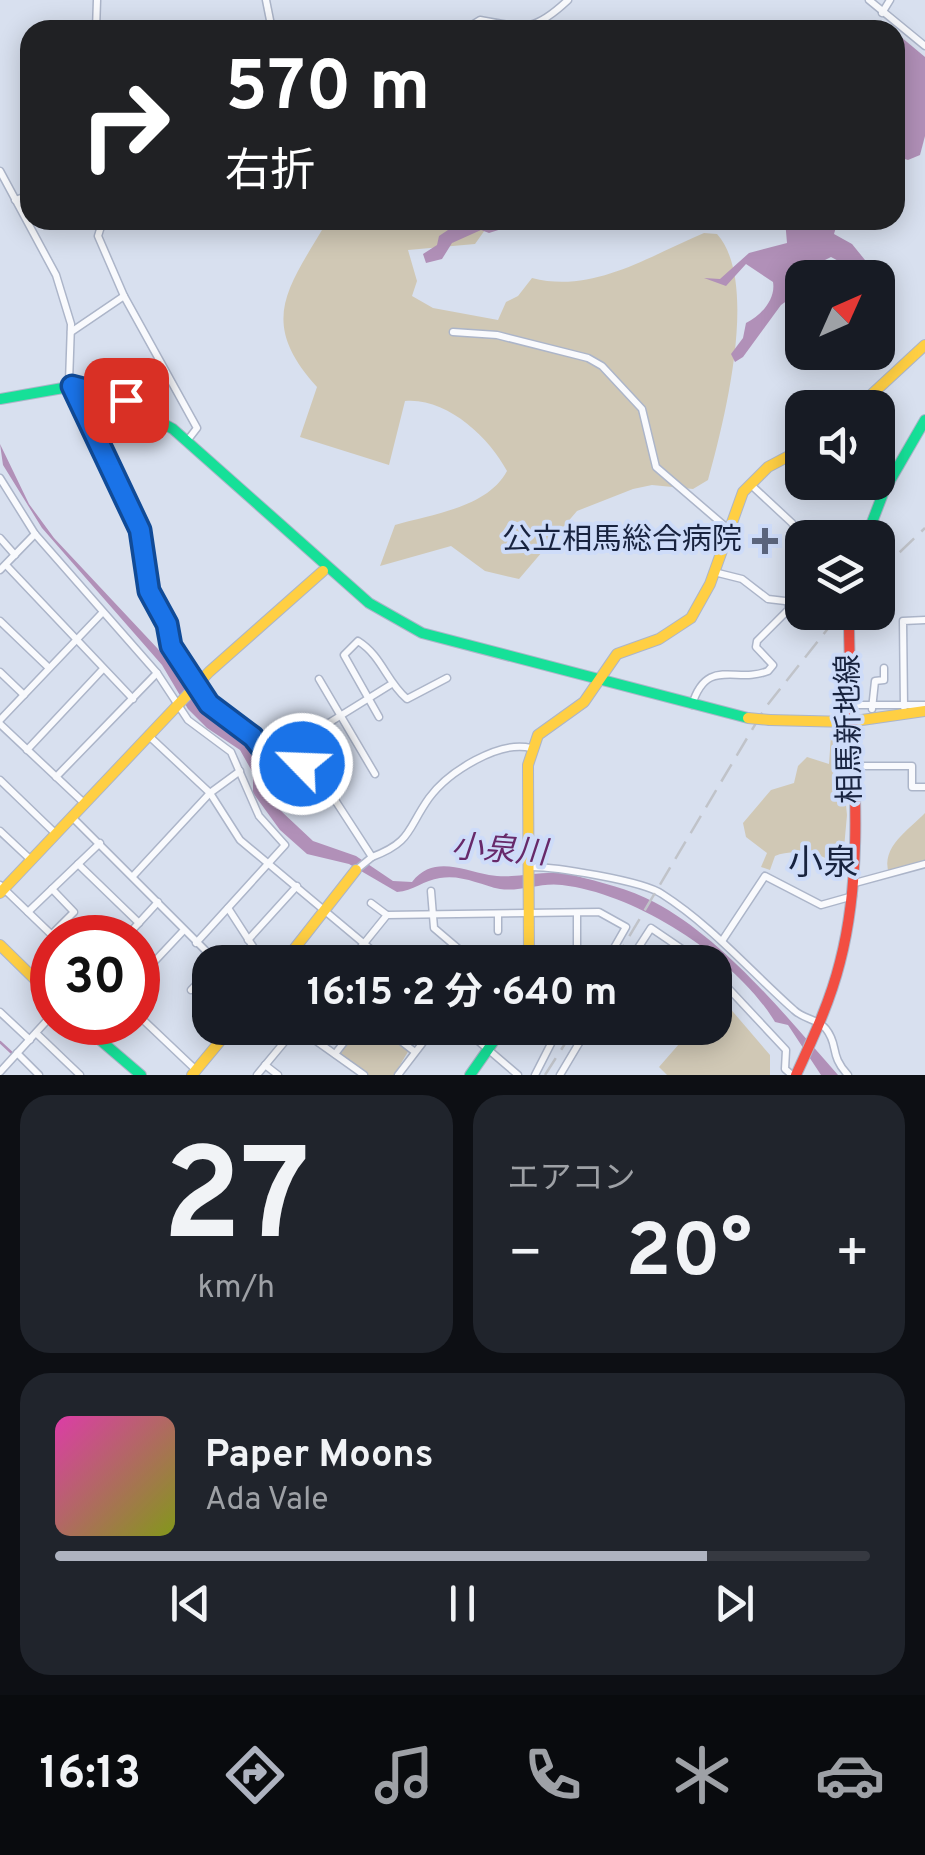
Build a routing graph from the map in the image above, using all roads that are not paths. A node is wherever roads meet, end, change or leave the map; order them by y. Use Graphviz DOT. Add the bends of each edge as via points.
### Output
graph roads {
  1 [pos="568,0"];
  2 [pos="869,0"];
  3 [pos="890,0"];
  4 [pos="882,13"];
  5 [pos="545,20"];
  6 [pos="891,20"];
  7 [pos="905,31"];
  8 [pos="925,46"];
  9 [pos="0,170"];
  10 [pos="20,198"];
  11 [pos="15,200"];
  12 [pos="20,209"];
  13 [pos="31,230"];
  14 [pos="100,230"];
  15 [pos="124,296"];
  16 [pos="71,332"];
  17 [pos="453,332"];
  18 [pos="925,345"];
  19 [pos="72,386"];
  20 [pos="877,390"];
  21 [pos="0,399"];
  22 [pos="925,420"];
  23 [pos="187,441"];
  24 [pos="785,460"];
  25 [pos="0,478"];
  26 [pos="749,483"];
  27 [pos="789,520"];
  28 [pos="873,520"];
  29 [pos="727,528"];
  30 [pos="34,534"];
  31 [pos="0,538"];
  32 [pos="15,555"];
  33 [pos="3,568"];
  34 [pos="324,570"];
  35 [pos="714,572"];
  36 [pos="785,602"];
  37 [pos="102,613"];
  38 [pos="785,613"];
  39 [pos="925,620"];
  40 [pos="0,621"];
  41 [pos="849,630"];
  42 [pos="76,640"];
  43 [pos="49,668"];
  44 [pos="884,668"];
  45 [pos="103,669"];
  46 [pos="0,672"];
  47 [pos="157,673"];
  48 [pos="448,678"];
  49 [pos="319,679"];
  50 [pos="599,681"];
  51 [pos="390,685"];
  52 [pos="196,686"];
  53 [pos="24,695"];
  54 [pos="368,698"];
  55 [pos="133,699"];
  56 [pos="178,705"];
  57 [pos="847,705"];
  58 [pos="692,706"];
  59 [pos="904,708"];
  60 [pos="925,708"];
  61 [pos="872,712"];
  62 [pos="340,715"];
  63 [pos="379,717"];
  64 [pos="0,722"];
  65 [pos="848,722"];
  66 [pos="149,736"];
  67 [pos="531,748"];
  68 [pos="28,750"];
  69 [pos="302,764"];
  70 [pos="850,766"];
  71 [pos="240,772"];
  72 [pos="375,774"];
  73 [pos="56,777"];
  74 [pos="0,780"];
  75 [pos="925,786"];
  76 [pos="210,793"];
  77 [pos="84,803"];
  78 [pos="72,817"];
  79 [pos="0,831"];
  80 [pos="56,834"];
  81 [pos="100,843"];
  82 [pos="370,858"];
  83 [pos="32,860"];
  84 [pos="269,863"];
  85 [pos="78,864"];
  86 [pos="925,864"];
  87 [pos="527,869"];
  88 [pos="356,870"];
  89 [pos="134,875"];
  90 [pos="297,886"];
  91 [pos="1,889"];
  92 [pos="52,889"];
  93 [pos="854,890"];
  94 [pos="431,892"];
  95 [pos="158,902"];
  96 [pos="371,902"];
  97 [pos="228,908"];
  98 [pos="327,911"];
  99 [pos="28,912"];
  100 [pos="529,913"];
  101 [pos="577,913"];
  102 [pos="498,914"];
  103 [pos="31,915"];
  104 [pos="72,915"];
  105 [pos="131,915"];
  106 [pos="146,915"];
  107 [pos="387,915"];
  108 [pos="432,916"];
  109 [pos="184,930"];
  110 [pos="498,932"];
  111 [pos="248,940"];
  112 [pos="722,940"];
  113 [pos="196,943"];
  114 [pos="364,944"];
  115 [pos="0,945"];
  116 [pos="251,945"];
  117 [pos="298,945"];
  118 [pos="454,945"];
  119 [pos="529,945"];
  120 [pos="577,945"];
  121 [pos="616,945"];
  122 [pos="640,945"];
  123 [pos="676,945"];
  124 [pos="160,956"];
  125 [pos="30,974"];
  126 [pos="732,992"];
  127 [pos="0,1012"];
  128 [pos="822,1024"];
  129 [pos="30,1034"];
  130 [pos="160,1037"];
  131 [pos="30,1039"];
  132 [pos="44,1045"];
  133 [pos="101,1045"];
  134 [pos="217,1045"];
  135 [pos="282,1045"];
  136 [pos="322,1045"];
  137 [pos="342,1045"];
  138 [pos="407,1045"];
  139 [pos="421,1045"];
  140 [pos="483,1045"];
  141 [pos="492,1045"];
  142 [pos="551,1045"];
  143 [pos="578,1045"];
  144 [pos="489,1050"];
  145 [pos="416,1052"];
  146 [pos="17,1054"];
  147 [pos="335,1054"];
  148 [pos="265,1065"];
  149 [pos="126,1071"];
  150 [pos="0,1072"];
  151 [pos="195,1073"];
  152 [pos="39,1075"];
  153 [pos="80,1075"];
  154 [pos="141,1075"];
  155 [pos="257,1075"];
  156 [pos="278,1075"];
  157 [pos="364,1075"];
  158 [pos="398,1075"];
  159 [pos="470,1075"];
  160 [pos="518,1075"];
  161 [pos="535,1075"];
  162 [pos="560,1075"];
  163 [pos="794,1075"];
  164 [pos="848,1075"];
  1 -- 5 [label="street"];
  2 -- 4 [label="street"];
  3 -- 4 [label="street"];
  4 -- 6 [label="street"];
  7 -- 8 [label="street"];
  9 -- 11 [label="street"];
  10 -- 11 [label="street"];
  11 -- 12 [label="street"];
  13 -- 16 [label="street" via="56,275"];
  14 -- 15 [label="street"];
  15 -- 16 [label="street"];
  15 -- 23 [label="street" via="198,428"];
  16 -- 19 [label="street"];
  17 -- 29 [label="street" via="497,335 602,366 642,409 656,467"];
  18 -- 20 [label="street"];
  19 -- 21 [label="street"];
  19 -- 23 [label="street" via="126,400"];
  19 -- 52 [label="street" via="133,512 149,591"];
  22 -- 28 [label="street"];
  23 -- 34 [label="street"];
  24 -- 26 [label="street"];
  25 -- 30 [label="street"];
  26 -- 27 [label="street"];
  26 -- 29 [label="street"];
  29 -- 35 [label="street"];
  30 -- 32 [label="street"];
  30 -- 37 [label="street"];
  31 -- 32 [label="street"];
  32 -- 33 [label="street"];
  33 -- 42 [label="street"];
  34 -- 50 [label="street" via="388,619 422,633"];
  34 -- 52 [label="street"];
  35 -- 36 [label="street"];
  35 -- 50 [label="street" via="691,618 660,639 617,654"];
  37 -- 42 [label="street"];
  37 -- 47 [label="street"];
  38 -- 58 [label="street" via="757,640 773,665 768,671 717,672 699,687"];
  39 -- 59 [label="street" via="903,620"];
  40 -- 43 [label="street"];
  41 -- 57 [label="street, 相馬新地線"];
  42 -- 43 [label="street"];
  42 -- 45 [label="street"];
  43 -- 53 [label="street"];
  44 -- 61 [label="street" via="884,680 875,681"];
  45 -- 55 [label="street"];
  45 -- 68 [label="street"];
  46 -- 53 [label="street"];
  47 -- 55 [label="street"];
  47 -- 56 [label="street"];
  48 -- 51 [label="street" via="407,699"];
  49 -- 62 [label="street"];
  50 -- 58 [label="street"];
  50 -- 67 [label="street"];
  51 -- 54 [label="street"];
  51 -- 54 [label="street" via="376,652 358,641 344,655"];
  52 -- 56 [label="street"];
  52 -- 69 [label="street" via="268,756"];
  53 -- 64 [label="street"];
  54 -- 62 [label="street"];
  54 -- 63 [label="street"];
  55 -- 73 [label="street"];
  56 -- 66 [label="street"];
  56 -- 71 [label="street" via="197,729 231,752"];
  57 -- 61 [label="street"];
  57 -- 65 [label="street, 相馬新地線"];
  58 -- 65 [label="street, bridge" via="748,718"];
  59 -- 60 [label="street"];
  59 -- 61 [label="street"];
  60 -- 61 [label="street"];
  61 -- 65 [label="street"];
  62 -- 69 [label="street" via="306,740"];
  62 -- 72 [label="street"];
  64 -- 68 [label="street"];
  65 -- 70 [label="street, 相馬新地線"];
  66 -- 76 [label="street"];
  66 -- 77 [label="street"];
  67 -- 82 [label="street" via="508,745 442,784 402,843"];
  67 -- 87 [label="street"];
  68 -- 73 [label="street"];
  69 -- 82 [label="street" via="330,789"];
  70 -- 75 [label="street" via="912,766 912,786"];
  70 -- 93 [label="street, 相馬新地線"];
  71 -- 76 [label="street"];
  71 -- 84 [label="street" via="258,816 286,845"];
  73 -- 77 [label="street"];
  74 -- 80 [label="street"];
  76 -- 84 [label="street" via="240,840"];
  76 -- 89 [label="street"];
  77 -- 78 [label="street"];
  78 -- 80 [label="street"];
  78 -- 81 [label="street"];
  79 -- 83 [label="street"];
  80 -- 83 [label="street"];
  81 -- 85 [label="street"];
  81 -- 89 [label="street"];
  82 -- 88 [label="street"];
  83 -- 91 [label="street"];
  84 -- 90 [label="street"];
  84 -- 97 [label="street"];
  85 -- 92 [label="street"];
  85 -- 105 [label="street"];
  86 -- 93 [label="street"];
  87 -- 100 [label="street"];
  87 -- 112 [label="street" via="568,868 661,892"];
  88 -- 98 [label="street"];
  89 -- 95 [label="street"];
  90 -- 98 [label="street"];
  90 -- 111 [label="street"];
  91 -- 99 [label="street"];
  92 -- 99 [label="street"];
  92 -- 104 [label="street"];
  93 -- 112 [label="street" via="820,905 765,876"];
  93 -- 128 [label="street, 相馬新地線" via="846,948"];
  94 -- 108 [label="street"];
  95 -- 106 [label="street"];
  95 -- 109 [label="street"];
  96 -- 107 [label="street"];
  97 -- 111 [label="street"];
  97 -- 113 [label="street"];
  98 -- 114 [label="street"];
  98 -- 117 [label="street"];
  99 -- 103 [label="street"];
  100 -- 101 [label="street"];
  100 -- 102 [label="street"];
  100 -- 119 [label="street"];
  101 -- 120 [label="street"];
  101 -- 121 [label="street" via="599,912 626,927"];
  102 -- 108 [label="street"];
  102 -- 110 [label="street"];
  107 -- 108 [label="street"];
  107 -- 114 [label="street"];
  108 -- 118 [label="street" via="434,928"];
  109 -- 113 [label="street"];
  109 -- 124 [label="street"];
  111 -- 116 [label="street"];
  112 -- 128 [label="street" via="796,1013"];
  115 -- 125 [label="street"];
  122 -- 123 [label="street" via="651,928"];
  126 -- 163 [label="street" via="786,1050 785,1069"];
  127 -- 129 [label="street"];
  128 -- 163 [label="street, 相馬新地線"];
  128 -- 164 [label="street"];
  130 -- 151 [label="street"];
  131 -- 146 [label="street"];
  132 -- 153 [label="street"];
  133 -- 149 [label="street"];
  134 -- 151 [label="street"];
  135 -- 148 [label="street"];
  136 -- 147 [label="street"];
  137 -- 147 [label="street"];
  138 -- 145 [label="street"];
  139 -- 145 [label="street"];
  140 -- 144 [label="street"];
  141 -- 144 [label="street"];
  142 -- 161 [label="street"];
  143 -- 162 [label="street"];
  144 -- 159 [label="street"];
  144 -- 160 [label="street"];
  145 -- 158 [label="street"];
  146 -- 150 [label="street"];
  146 -- 152 [label="street"];
  147 -- 157 [label="street"];
  148 -- 155 [label="street"];
  148 -- 156 [label="street"];
  149 -- 154 [label="street"];
}
